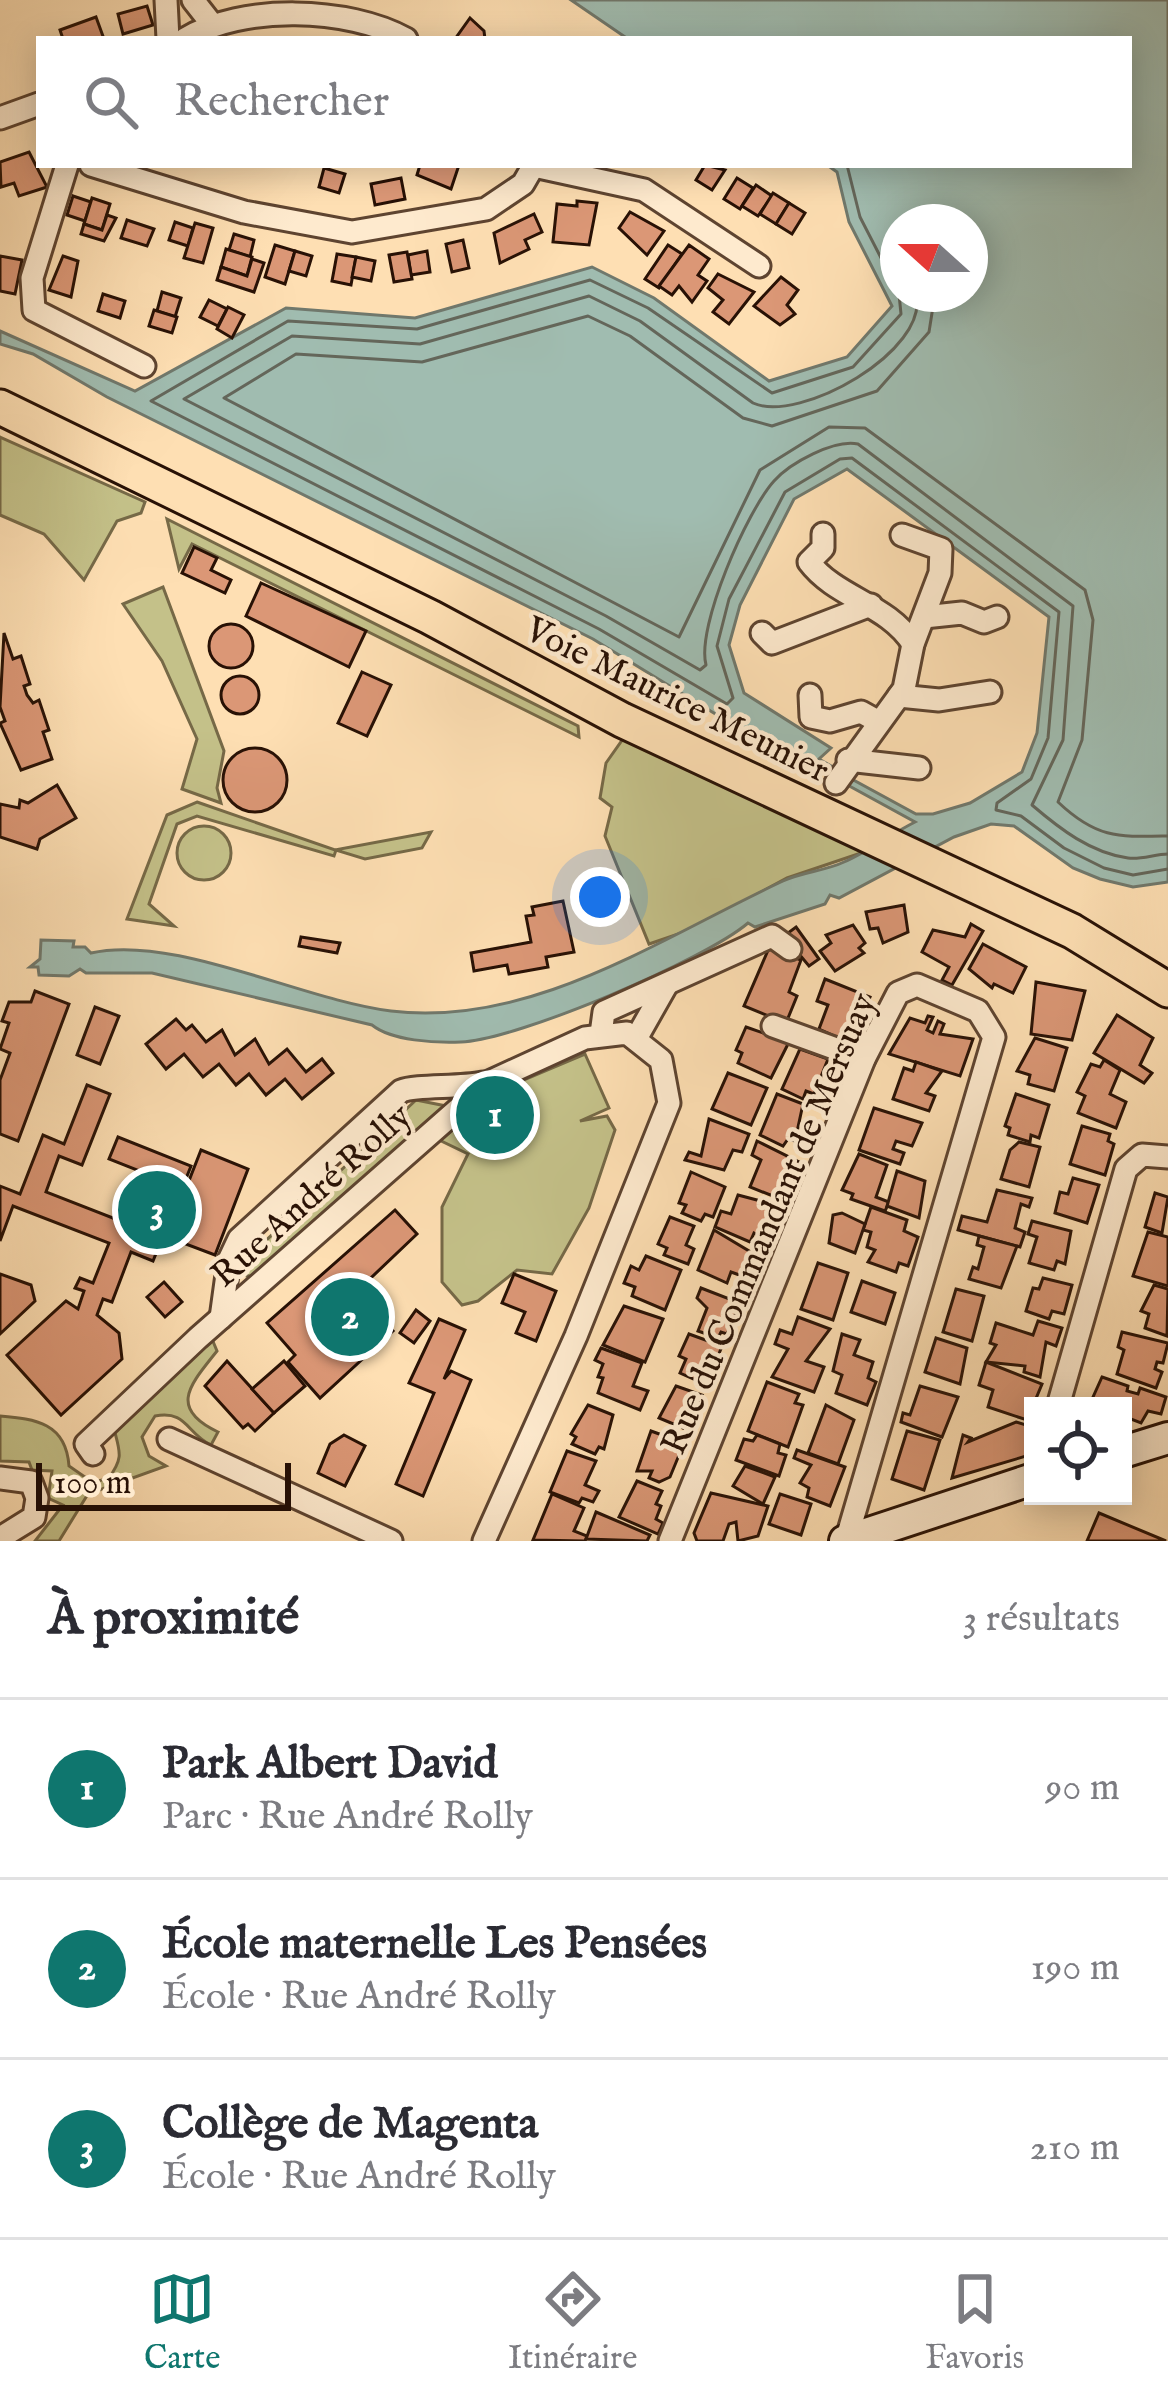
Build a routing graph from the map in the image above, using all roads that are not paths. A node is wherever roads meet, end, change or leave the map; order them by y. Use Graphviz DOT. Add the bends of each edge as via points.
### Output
graph roads {
  1 [pos="166,0"];
  2 [pos="193,0"];
  3 [pos="326,7"];
  4 [pos="211,23"];
  5 [pos="168,36"];
  6 [pos="190,36"];
  7 [pos="401,36"];
  8 [pos="36,105"];
  9 [pos="0,118"];
  10 [pos="66,168"];
  11 [pos="102,168"];
  12 [pos="533,168"];
  13 [pos="543,168"];
  14 [pos="759,266"];
  15 [pos="143,366"];
  16 [pos="0,407"];
  17 [pos="0,421"];
  18 [pos="149,484"];
  19 [pos="823,534"];
  20 [pos="902,535"];
  21 [pos="871,605"];
  22 [pos="924,617"];
  23 [pos="998,617"];
  24 [pos="762,633"];
  25 [pos="913,644"];
  26 [pos="989,692"];
  27 [pos="810,695"];
  28 [pos="899,697"];
  29 [pos="879,722"];
  30 [pos="848,760"];
  31 [pos="919,768"];
  32 [pos="836,783"];
  33 [pos="790,950"];
  34 [pos="667,984"];
  35 [pos="1168,990"];
  36 [pos="773,1026"];
  37 [pos="601,1034"];
  38 [pos="637,1037"];
  39 [pos="865,1059"];
  40 [pos="489,1082"];
  41 [pos="1168,1157"];
  42 [pos="238,1239"];
  43 [pos="258,1285"];
  44 [pos="221,1318"];
  45 [pos="1061,1397"];
  46 [pos="1168,1438"];
  47 [pos="169,1439"];
  48 [pos="1132,1449"];
  49 [pos="93,1454"];
  50 [pos="0,1478"];
  51 [pos="1024,1482"];
  52 [pos="0,1538"];
  53 [pos="391,1541"];
  54 [pos="484,1541"];
  55 [pos="670,1541"];
  56 [pos="846,1541"];
  1 -- 5 [label="street"];
  2 -- 4 [label="street"];
  3 -- 4 [label="street"];
  3 -- 7 [label="street"];
  4 -- 6 [label="street"];
  8 -- 9 [label="street"];
  10 -- 15 [label="street" via="32,278 34,310"];
  11 -- 12 [label="street" via="244,212 352,232 486,209"];
  13 -- 14 [label="street" via="644,190"];
  16 -- 18 [label="main road, Voie Maurice Meunier"];
  17 -- 18 [label="main road, Voie Maurice Meunier"];
  18 -- 35 [label="main road, Voie Maurice Meunier" via="430,617 622,720 1072,931"];
  19 -- 21 [label="street" via="823,548 809,562"];
  20 -- 22 [label="street" via="941,549"];
  21 -- 24 [label="street" via="772,643"];
  21 -- 25 [label="street"];
  22 -- 23 [label="street"];
  22 -- 25 [label="street"];
  25 -- 28 [label="street"];
  26 -- 28 [label="street"];
  27 -- 29 [label="street" via="811,717 861,712"];
  28 -- 29 [label="street"];
  29 -- 30 [label="street"];
  30 -- 31 [label="street"];
  30 -- 32 [label="street"];
  33 -- 34 [label="street" via="772,936"];
  34 -- 37 [label="street" via="604,1012"];
  34 -- 38 [label="street"];
  36 -- 39 [label="street"];
  37 -- 38 [label="street, Rue André Rolly"];
  37 -- 40 [label="street, Rue André Rolly"];
  38 -- 54 [label="street" via="665,1070 669,1103 661,1130"];
  39 -- 55 [label="street, Rue du Commandant de Mersuay"];
  39 -- 56 [label="street, Rue du Commandant de Mersuay" via="898,993 917,985 978,1011 994,1037"];
  40 -- 42 [label="street" via="401,1091"];
  40 -- 43 [label="street, Rue André Rolly"];
  41 -- 45 [label="street" via="1142,1155 1126,1169"];
  42 -- 43 [label="street" via="238,1280"];
  42 -- 44 [label="street"];
  43 -- 44 [label="street, Rue André Rolly"];
  44 -- 49 [label="street, Rue André Rolly" via="86,1444"];
  46 -- 48 [label="main road"];
  47 -- 53 [label="street"];
  50 -- 52 [label="street" via="31,1482 37,1498 34,1517"];
  51 -- 56 [label="main road"];
}
